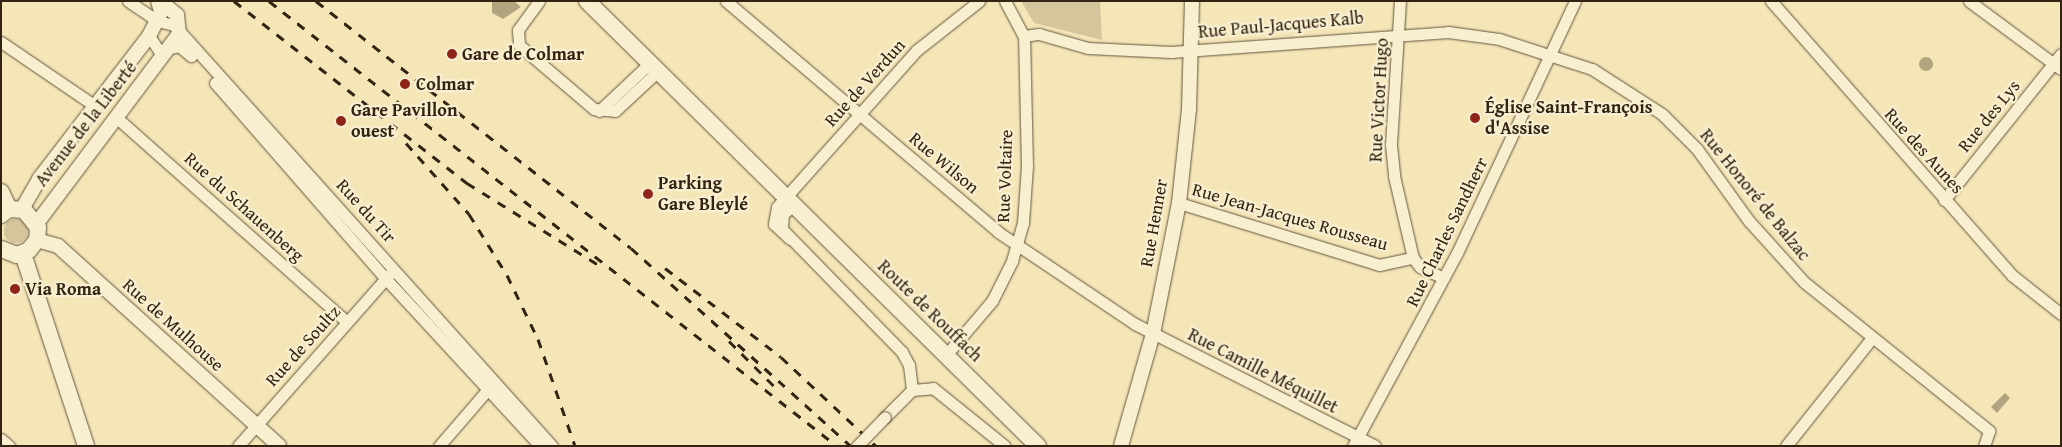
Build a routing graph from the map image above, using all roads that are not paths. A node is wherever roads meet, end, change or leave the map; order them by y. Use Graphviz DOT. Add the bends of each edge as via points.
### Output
graph roads {
  1 [pos="128,1"];
  2 [pos="159,1"];
  3 [pos="539,1"];
  4 [pos="587,1"];
  5 [pos="726,1"];
  6 [pos="1005,1"];
  7 [pos="1192,1"];
  8 [pos="1400,1"];
  9 [pos="1575,1"];
  10 [pos="1771,1"];
  11 [pos="1969,1"];
  12 [pos="974,3"];
  13 [pos="158,21"];
  14 [pos="1400,32"];
  15 [pos="179,34"];
  16 [pos="148,36"];
  17 [pos="1024,36"];
  18 [pos="1,42"];
  19 [pos="1191,50"];
  20 [pos="168,51"];
  21 [pos="1552,55"];
  22 [pos="2058,62"];
  23 [pos="654,67"];
  24 [pos="95,106"];
  25 [pos="244,109"];
  26 [pos="858,114"];
  27 [pos="117,118"];
  28 [pos="297,168"];
  29 [pos="1,192"];
  30 [pos="1944,200"];
  31 [pos="789,202"];
  32 [pos="1179,203"];
  33 [pos="11,211"];
  34 [pos="36,223"];
  35 [pos="37,240"];
  36 [pos="1017,244"];
  37 [pos="9,254"];
  38 [pos="1413,258"];
  39 [pos="394,270"];
  40 [pos="1444,278"];
  41 [pos="386,279"];
  42 [pos="2061,314"];
  43 [pos="347,322"];
  44 [pos="1153,334"];
  45 [pos="1871,338"];
  46 [pos="946,354"];
  47 [pos="495,381"];
  48 [pos="912,390"];
  49 [pos="487,391"];
  50 [pos="256,425"];
  51 [pos="1,439"];
  52 [pos="1355,442"];
  53 [pos="9,446"];
  54 [pos="86,446"];
  55 [pos="238,446"];
  56 [pos="278,446"];
  57 [pos="439,446"];
  58 [pos="540,446"];
  59 [pos="552,446"];
  60 [pos="857,446"];
  61 [pos="1005,446"];
  62 [pos="1038,446"];
  63 [pos="1121,446"];
  64 [pos="1374,446"];
  65 [pos="1786,446"];
  66 [pos="1984,446"];
  1 -- 13 [label="street"];
  2 -- 13 [label="street"];
  2 -- 15 [label="street, Rue du Tir" via="177,15"];
  3 -- 23 [label="street" via="518,30 517,39 523,52 599,111"];
  4 -- 23 [label="main road, Route de Rouffach"];
  5 -- 26 [label="street, Rue Wilson"];
  6 -- 17 [label="street"];
  7 -- 19 [label="street, Rue Henner"];
  8 -- 14 [label="street, Rue Victor Hugo"];
  9 -- 21 [label="street, Rue Charles Sandherr"];
  10 -- 30 [label="street, Rue des Aunes"];
  11 -- 22 [label="street"];
  12 -- 26 [label="street, Rue de Verdun" via="917,50"];
  13 -- 15 [label="street" via="172,23"];
  13 -- 16 [label="street, Avenue de la Liberté"];
  14 -- 19 [label="street, Rue Paul-Jacques Kalb"];
  14 -- 21 [label="street, Rue Paul-Jacques Kalb" via="1499,39"];
  14 -- 38 [label="street, Rue Victor Hugo" via="1391,145"];
  15 -- 20 [label="street, Avenue de la Liberté"];
  15 -- 25 [label="street, Rue du Tir"];
  16 -- 20 [label="street, Avenue de la Liberté" via="154,47"];
  16 -- 24 [label="street, Avenue de la Liberté"];
  17 -- 19 [label="street, Rue Paul-Jacques Kalb" via="1039,34 1088,48"];
  17 -- 36 [label="street, Rue Voltaire" via="1027,166"];
  18 -- 24 [label="street"];
  19 -- 32 [label="street, Rue Henner"];
  20 -- 25 [label="street, Rue du Tir" via="183,48"];
  20 -- 27 [label="street, Avenue de la Liberté"];
  21 -- 40 [label="street, Rue Charles Sandherr"];
  21 -- 45 [label="street, Rue Honoré de Balzac" via="1592,69 1662,114 1697,149 1787,264"];
  22 -- 30 [label="street, Rue des Lys"];
  23 -- 31 [label="main road, Route de Rouffach"];
  24 -- 33 [label="street, Avenue de la Liberté"];
  25 -- 28 [label="street, Rue du Tir"];
  26 -- 31 [label="street, Rue de Verdun"];
  26 -- 36 [label="street, Rue Wilson"];
  27 -- 34 [label="street, Avenue de la Liberté"];
  27 -- 43 [label="street, Rue du Schauenberg"];
  28 -- 39 [label="street, Rue du Tir"];
  28 -- 41 [label="street, Rue du Tir"];
  29 -- 33 [label="main road"];
  30 -- 42 [label="street, Rue des Aunes" via="2014,276"];
  31 -- 46 [label="main road, Route de Rouffach"];
  31 -- 48 [label="street" via="777,220 790,239 902,352 910,365"];
  32 -- 38 [label="street, Rue Jean-Jacques Rousseau" via="1378,265"];
  32 -- 44 [label="street, Rue Henner"];
  33 -- 34 [label="main road"];
  34 -- 35 [label="main road"];
  35 -- 37 [label="main road"];
  35 -- 50 [label="street, Rue de Mulhouse" via="58,246"];
  36 -- 44 [label="street, Rue Wilson"];
  36 -- 46 [label="street, Rue Voltaire" via="992,301"];
  37 -- 54 [label="main road"];
  38 -- 40 [label="street" via="1420,268"];
  39 -- 41 [label="street, Rue de Soultz"];
  39 -- 47 [label="street, Rue du Tir"];
  40 -- 52 [label="street, Rue Charles Sandherr"];
  41 -- 43 [label="street, Rue de Soultz"];
  41 -- 49 [label="street, Rue du Tir"];
  43 -- 50 [label="street, Rue de Soultz"];
  44 -- 52 [label="street, Rue Camille Méquillet"];
  44 -- 63 [label="street, Rue Henner"];
  45 -- 65 [label="street"];
  45 -- 66 [label="street, Rue Honoré de Balzac" via="1935,383 1989,431"];
  46 -- 62 [label="main road, Route de Rouffach"];
  47 -- 49 [label="street"];
  47 -- 59 [label="street, Rue du Tir"];
  48 -- 60 [label="street, bridge"];
  48 -- 61 [label="street" via="927,386 939,390"];
  49 -- 57 [label="street"];
  49 -- 58 [label="street, Rue du Tir"];
  50 -- 55 [label="street, Rue de Soultz"];
  50 -- 56 [label="street, Rue de Mulhouse"];
  51 -- 53 [label="street"];
  52 -- 64 [label="street, Rue Camille Méquillet"];
}
